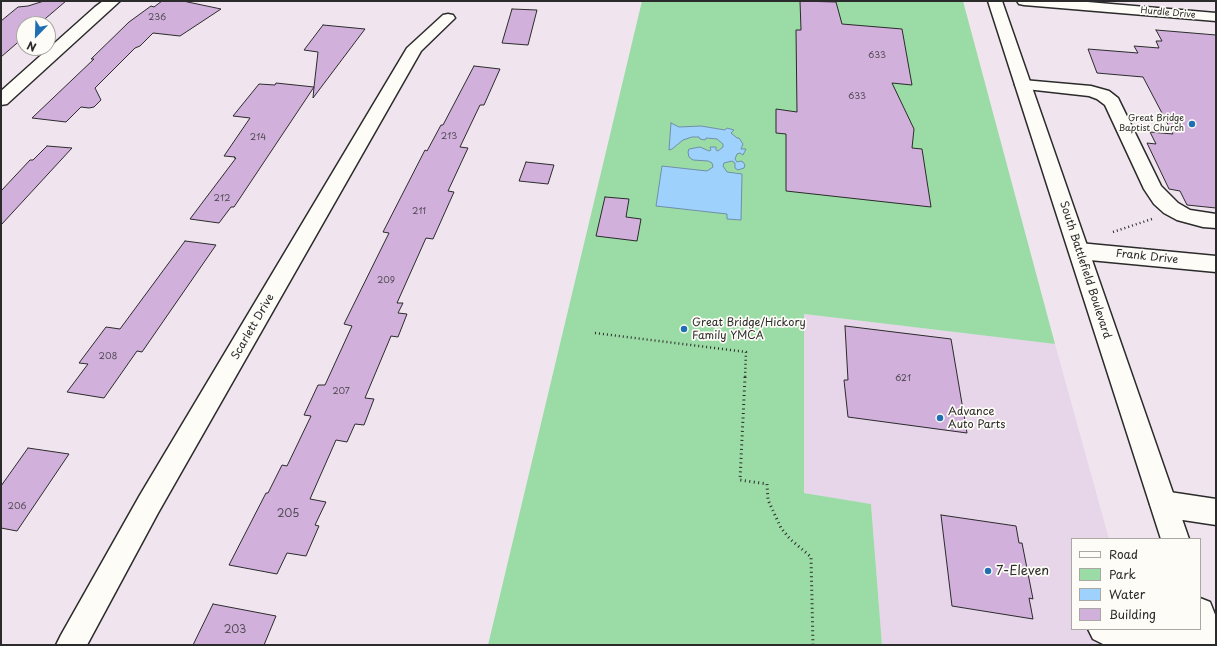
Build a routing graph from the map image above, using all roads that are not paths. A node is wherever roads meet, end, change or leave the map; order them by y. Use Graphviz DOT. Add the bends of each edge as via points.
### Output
graph roads {
  1 [pos="113,1"];
  2 [pos="995,1"];
  3 [pos="1024,1"];
  4 [pos="1216,17"];
  5 [pos="448,18"];
  6 [pos="1023,85"];
  7 [pos="1,100"];
  8 [pos="1216,221"];
  9 [pos="1079,251"];
  10 [pos="1216,264"];
  11 [pos="1163,504"];
  12 [pos="1216,512"];
  13 [pos="1175,538"];
  14 [pos="1201,615"];
  15 [pos="1110,630"];
  16 [pos="72,645"];
  17 [pos="1211,645"];
  1 -- 7 [label="street"];
  2 -- 6 [label="street, South Battlefield Boulevard"];
  3 -- 4 [label="street, Hurdle Drive"];
  5 -- 16 [label="street, Scarlett Drive" via="415,48 149,504"];
  6 -- 8 [label="street" via="1091,91 1103,95 1112,102 1153,189 1161,199 1184,215"];
  6 -- 9 [label="street, South Battlefield Boulevard"];
  9 -- 10 [label="street, Frank Drive"];
  9 -- 11 [label="street, South Battlefield Boulevard"];
  11 -- 12 [label="street"];
  11 -- 13 [label="street, South Battlefield Boulevard"];
  14 -- 17 [label="street"];
  15 -- 17 [label="street"];
}
